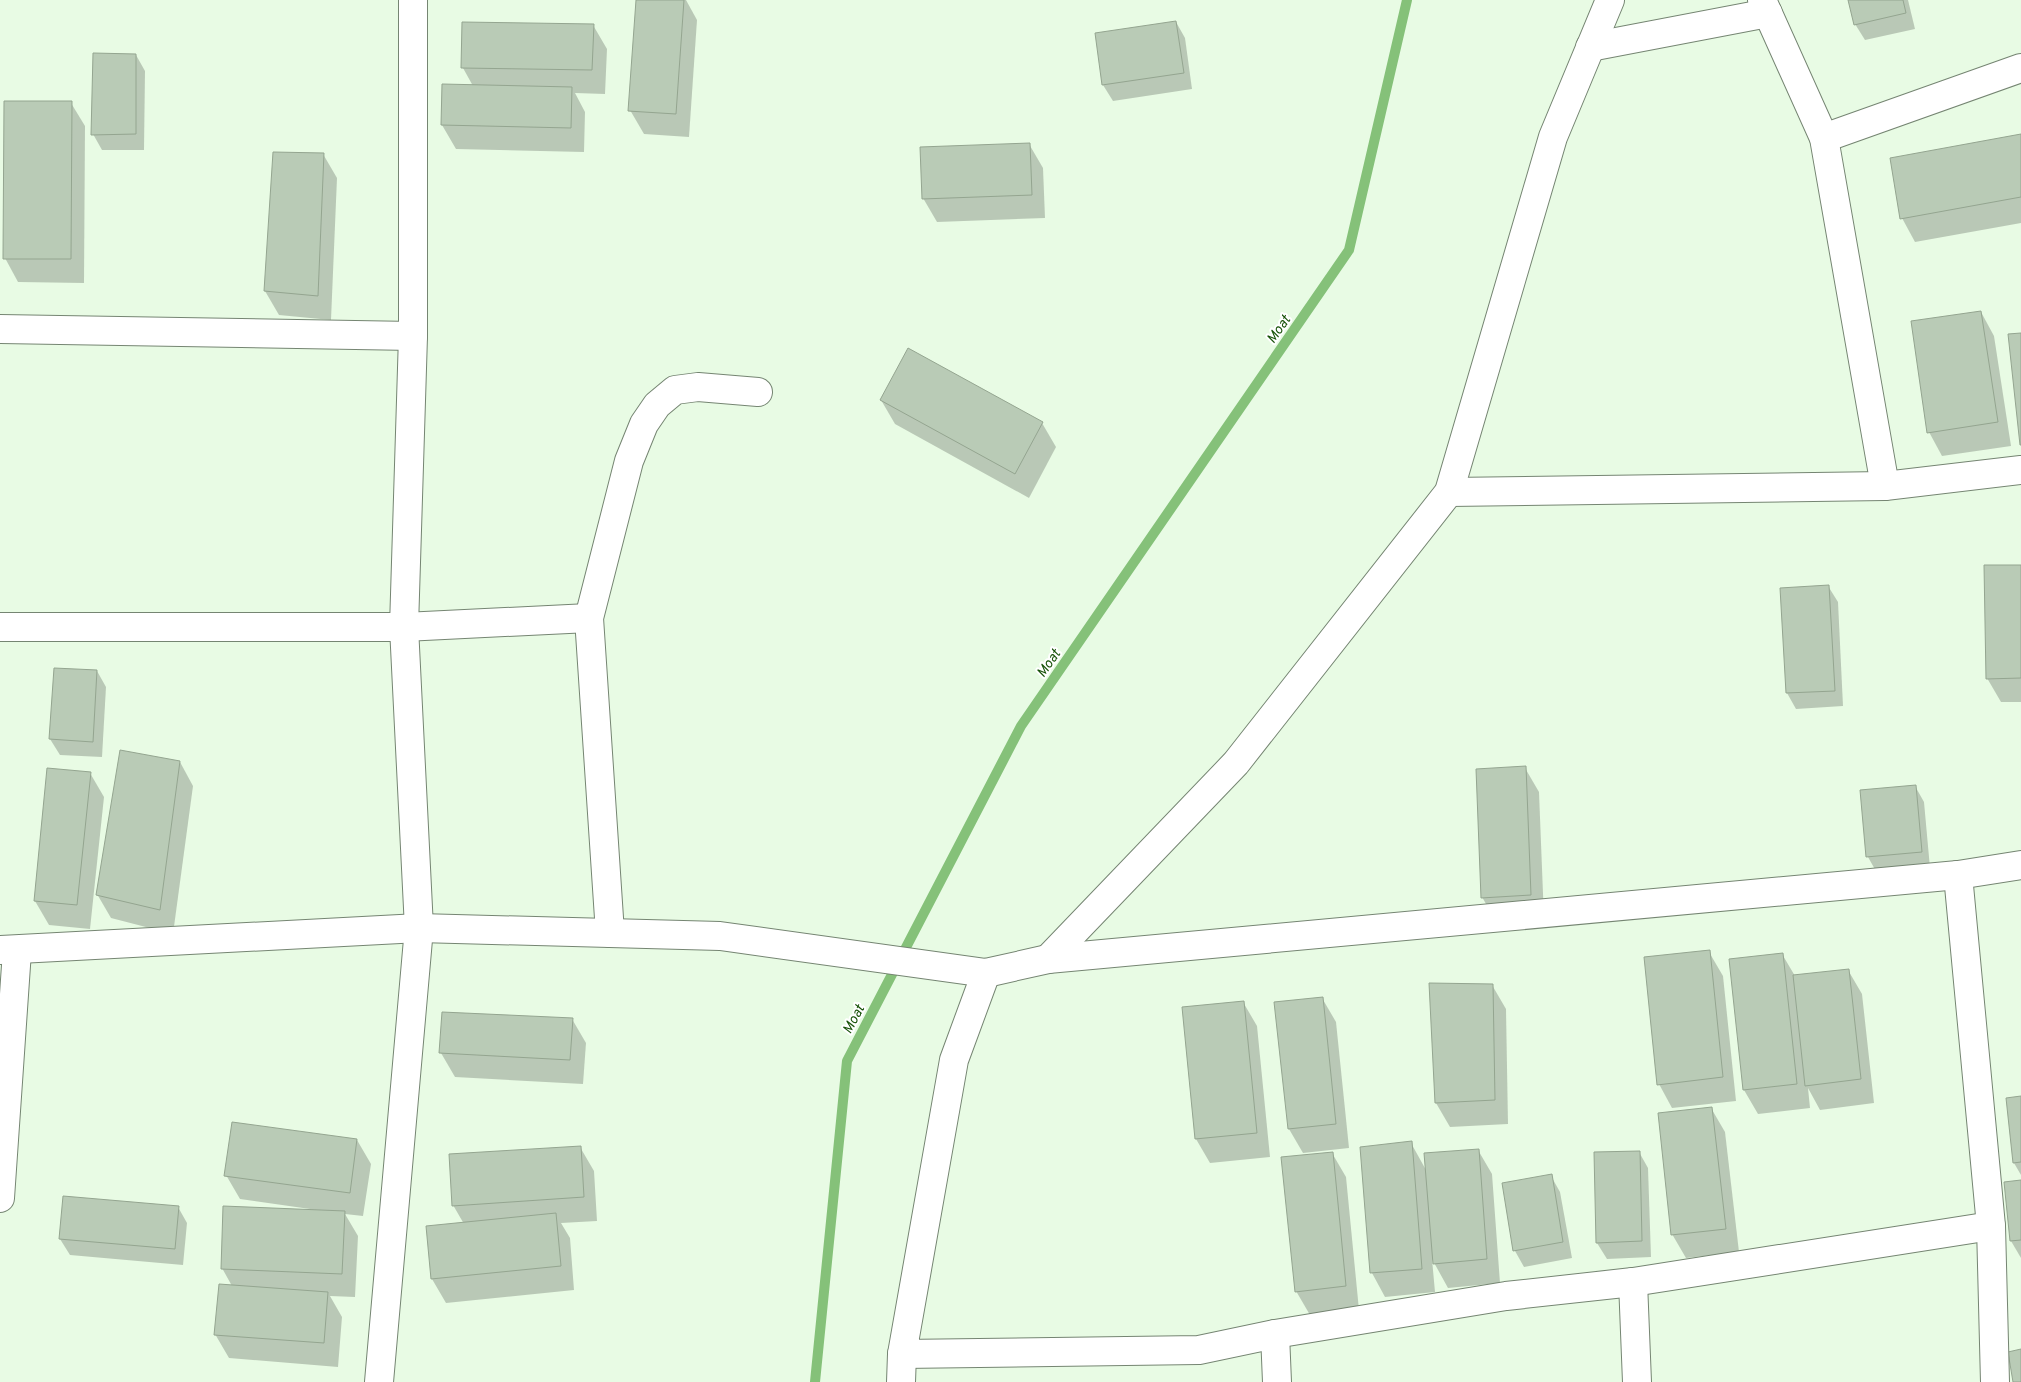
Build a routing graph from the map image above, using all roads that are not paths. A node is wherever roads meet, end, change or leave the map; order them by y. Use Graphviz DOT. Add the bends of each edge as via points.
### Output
graph roads {
  1 [pos="413,0"];
  2 [pos="1610,0"];
  3 [pos="1765,6"];
  4 [pos="1590,47"];
  5 [pos="2021,68"];
  6 [pos="1824,138"];
  7 [pos="0,329"];
  8 [pos="413,336"];
  9 [pos="758,392"];
  10 [pos="2021,470"];
  11 [pos="1885,486"];
  12 [pos="1449,492"];
  13 [pos="589,618"];
  14 [pos="0,627"];
  15 [pos="404,627"];
  16 [pos="2021,865"];
  17 [pos="1958,876"];
  18 [pos="419,928"];
  19 [pos="610,933"];
  20 [pos="8,951"];
  21 [pos="1048,959"];
  22 [pos="986,973"];
  23 [pos="0,1198"];
  24 [pos="1991,1226"];
  25 [pos="1633,1282"];
  26 [pos="1275,1334"];
  27 [pos="902,1354"];
  28 [pos="379,1382"];
  29 [pos="901,1382"];
  30 [pos="1277,1382"];
  31 [pos="1637,1382"];
  32 [pos="1995,1382"];
  1 -- 8 [label="street"];
  2 -- 4 [label="street"];
  3 -- 4 [label="street"];
  3 -- 6 [label="street"];
  4 -- 12 [label="street" via="1553,137"];
  5 -- 6 [label="street"];
  6 -- 11 [label="street"];
  7 -- 8 [label="street"];
  8 -- 15 [label="street"];
  9 -- 13 [label="street" via="698,387 675,390 657,405 644,424 629,461"];
  10 -- 11 [label="street"];
  11 -- 12 [label="street"];
  12 -- 21 [label="street" via="1236,763"];
  13 -- 15 [label="street"];
  13 -- 19 [label="street"];
  14 -- 15 [label="street"];
  15 -- 18 [label="street"];
  16 -- 17 [label="street"];
  17 -- 21 [label="street"];
  17 -- 24 [label="street"];
  18 -- 19 [label="street"];
  18 -- 20 [label="street"];
  18 -- 28 [label="street"];
  19 -- 22 [label="street" via="720,936"];
  20 -- 23 [label="street"];
  21 -- 22 [label="street"];
  22 -- 27 [label="street" via="954,1060"];
  24 -- 25 [label="street"];
  24 -- 32 [label="street"];
  25 -- 26 [label="street" via="1506,1296"];
  25 -- 31 [label="street"];
  26 -- 27 [label="street" via="1199,1350"];
  26 -- 30 [label="street"];
  27 -- 29 [label="street"];
}
